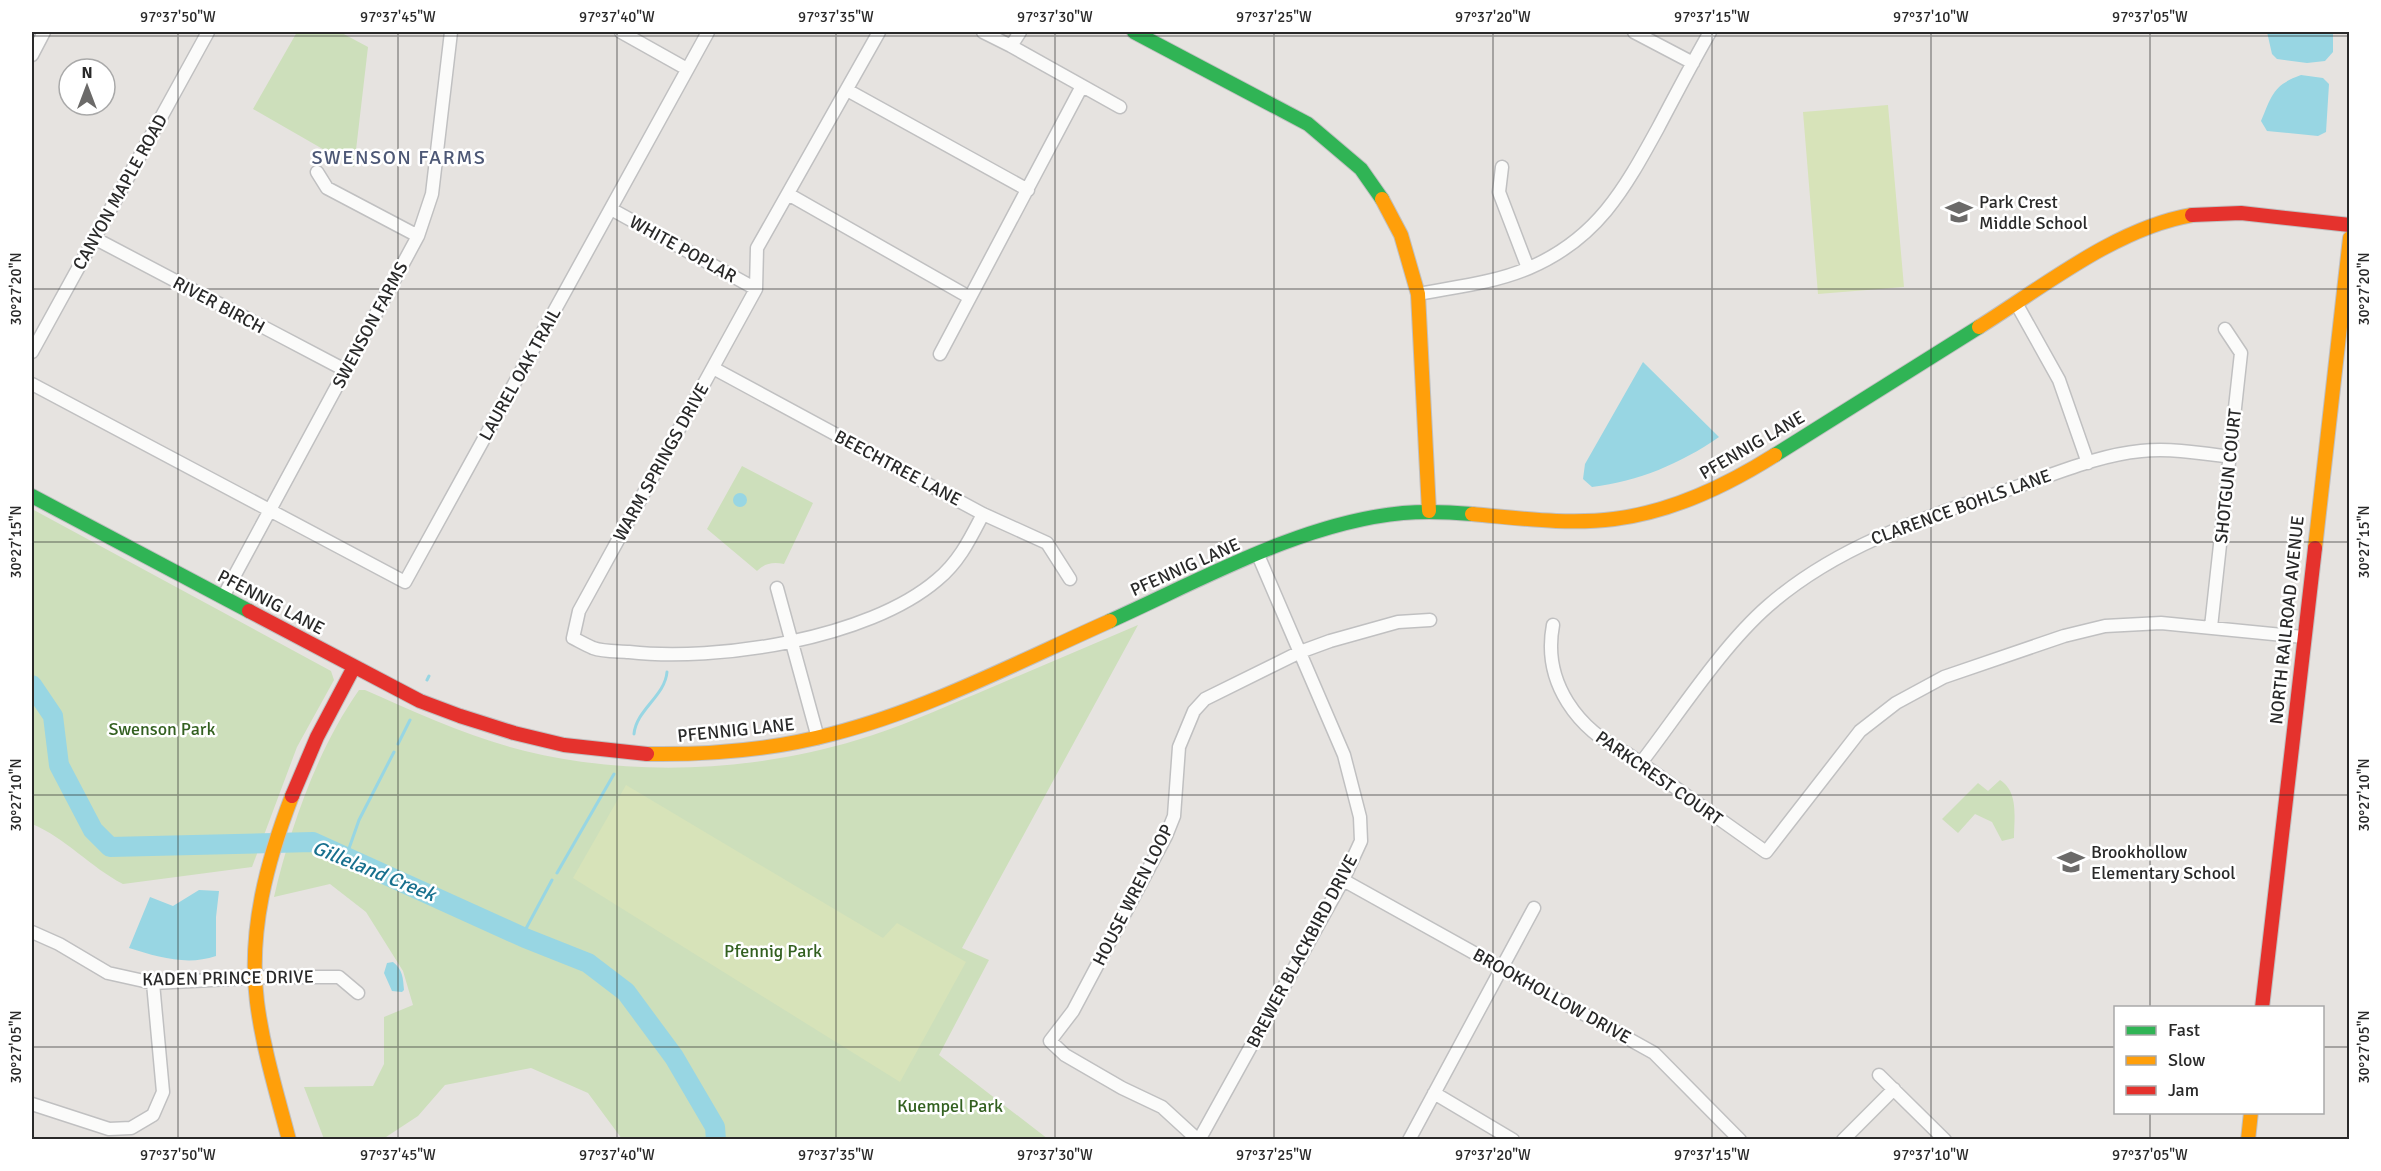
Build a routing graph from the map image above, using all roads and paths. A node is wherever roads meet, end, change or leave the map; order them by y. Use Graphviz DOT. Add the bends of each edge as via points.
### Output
graph roads {
  1 [pos="45,32"];
  2 [pos="208,32"];
  3 [pos="450,32"];
  4 [pos="621,32"];
  5 [pos="708,32"];
  6 [pos="879,32"];
  7 [pos="983,32"];
  8 [pos="1020,32"];
  9 [pos="1134,32"];
  10 [pos="1634,32"];
  11 [pos="1710,32"];
  12 [pos="1011,46"];
  13 [pos="32,55"];
  14 [pos="1693,63"];
  15 [pos="687,69"];
  16 [pos="1082,86"];
  17 [pos="847,90"];
  18 [pos="1120,107"];
  19 [pos="1502,168"];
  20 [pos="316,172"];
  21 [pos="1028,190"];
  22 [pos="788,194"];
  23 [pos="610,209"];
  24 [pos="2349,225"];
  25 [pos="418,236"];
  26 [pos="94,238"];
  27 [pos="2349,238"];
  28 [pos="1528,268"];
  29 [pos="756,289"];
  30 [pos="1418,294"];
  31 [pos="969,297"];
  32 [pos="2016,303"];
  33 [pos="2225,329"];
  34 [pos="32,352"];
  35 [pos="940,354"];
  36 [pos="713,368"];
  37 [pos="345,370"];
  38 [pos="32,384"];
  39 [pos="2231,457"];
  40 [pos="2088,463"];
  41 [pos="32,496"];
  42 [pos="270,509"];
  43 [pos="1429,511"];
  44 [pos="983,514"];
  45 [pos="1258,555"];
  46 [pos="1070,579"];
  47 [pos="777,588"];
  48 [pos="223,597"];
  49 [pos="1430,620"];
  50 [pos="1553,625"];
  51 [pos="2211,627"];
  52 [pos="2302,637"];
  53 [pos="793,642"];
  54 [pos="1300,652"];
  55 [pos="354,667"];
  56 [pos="818,738"];
  57 [pos="1640,765"];
  58 [pos="1343,880"];
  59 [pos="1534,908"];
  60 [pos="32,932"];
  61 [pos="1502,967"];
  62 [pos="255,978"];
  63 [pos="153,983"];
  64 [pos="358,993"];
  65 [pos="2262,1006"];
  66 [pos="1879,1075"];
  67 [pos="1894,1089"];
  68 [pos="1434,1093"];
  69 [pos="32,1104"];
  70 [pos="2251,1114"];
  71 [pos="289,1140"];
  72 [pos="1198,1140"];
  73 [pos="1409,1140"];
  74 [pos="1513,1140"];
  75 [pos="1740,1140"];
  76 [pos="1843,1140"];
  77 [pos="1945,1140"];
  78 [pos="2248,1140"];
  1 -- 13 [label="street"];
  2 -- 26 [label="street, CANYON MAPLE ROAD"];
  3 -- 25 [label="street, SWENSON FARMS" via="432,194"];
  4 -- 15 [label="street"];
  5 -- 15 [label="street, LAUREL OAK TRAIL"];
  6 -- 17 [label="street"];
  7 -- 12 [label="street"];
  8 -- 12 [label="street"];
  9 -- 30 [label="street" via="1308,124 1336,146 1360,169 1383,201 1401,235"];
  10 -- 14 [label="street"];
  11 -- 14 [label="street"];
  12 -- 16 [label="street"];
  14 -- 28 [label="street" via="1602,218 1566,249"];
  15 -- 23 [label="street, LAUREL OAK TRAIL"];
  16 -- 18 [label="street"];
  16 -- 21 [label="street"];
  17 -- 21 [label="street"];
  17 -- 22 [label="street"];
  19 -- 28 [label="street" via="1500,198"];
  20 -- 25 [label="street" via="327,188"];
  21 -- 31 [label="street"];
  22 -- 29 [label="street" via="757,248"];
  22 -- 31 [label="street"];
  23 -- 29 [label="street, WHITE POPLAR"];
  23 -- 42 [label="street, LAUREL OAK TRAIL" via="405,582"];
  24 -- 32 [label="street, PFENNIG LANE" via="2234,212 2175,218 2108,246"];
  25 -- 37 [label="street, SWENSON FARMS"];
  26 -- 34 [label="street, CANYON MAPLE ROAD"];
  26 -- 37 [label="street, RIVER BIRCH"];
  27 -- 52 [label="street, NORTH RAILROAD AVENUE"];
  28 -- 30 [label="street"];
  29 -- 36 [label="street, WARM SPRINGS DRIVE"];
  30 -- 43 [label="street"];
  31 -- 35 [label="street"];
  32 -- 40 [label="street" via="2059,380"];
  32 -- 43 [label="street, PFENNIG LANE" via="1753,469 1674,505 1590,521"];
  33 -- 39 [label="street, SHOTGUN COURT" via="2241,353"];
  36 -- 44 [label="street, BEECHTREE LANE"];
  36 -- 53 [label="street, WARM SPRINGS DRIVE" via="579,611 573,638 594,648 652,655 719,653"];
  37 -- 42 [label="street, SWENSON FARMS"];
  38 -- 42 [label="street"];
  39 -- 40 [label="street, CLARENCE BOHLS LANE" via="2158,450 2124,453"];
  39 -- 51 [label="street, SHOTGUN COURT"];
  40 -- 57 [label="street, CLARENCE BOHLS LANE" via="1904,525 1861,543 1796,583 1745,627"];
  41 -- 48 [label="street, PFENNIG LANE"];
  42 -- 48 [label="street, SWENSON FARMS"];
  43 -- 45 [label="street, PFENNIG LANE" via="1351,522"];
  44 -- 46 [label="street, BEECHTREE LANE" via="1047,543"];
  44 -- 53 [label="street" via="959,560 935,582 862,622"];
  45 -- 54 [label="street, BREWER BLACKBIRD DRIVE"];
  45 -- 56 [label="street, PFENNIG LANE" via="929,701"];
  47 -- 53 [label="street"];
  48 -- 55 [label="street, PFENNIG LANE"];
  49 -- 54 [label="street, HOUSE WREN LOOP" via="1398,622"];
  50 -- 57 [label="street, PARKCREST COURT" via="1550,660 1562,694 1587,727"];
  51 -- 52 [label="street"];
  51 -- 57 [label="street, PARKCREST COURT" via="2139,624 2088,630 1926,685 1860,731 1766,852"];
  52 -- 65 [label="street, NORTH RAILROAD AVENUE"];
  53 -- 56 [label="street"];
  54 -- 58 [label="street, BREWER BLACKBIRD DRIVE" via="1344,755 1360,817 1361,841"];
  54 -- 72 [label="street, HOUSE WREN LOOP" via="1225,687 1204,699 1194,711 1179,747 1174,816 1166,836 1073,1011 1050,1041 1065,1055 1162,1107"];
  55 -- 56 [label="street, PFENNIG LANE" via="420,701 472,720 577,747 674,755 756,750"];
  55 -- 62 [label="street" via="297,784 267,870 256,934"];
  58 -- 61 [label="street, BROOKHOLLOW DRIVE"];
  58 -- 72 [label="street, BREWER BLACKBIRD DRIVE"];
  59 -- 61 [label="street"];
  60 -- 63 [label="street, KADEN PRINCE DRIVE" via="108,973"];
  61 -- 68 [label="street"];
  61 -- 75 [label="street, BROOKHOLLOW DRIVE" via="1654,1053"];
  62 -- 63 [label="street, KADEN PRINCE DRIVE"];
  62 -- 64 [label="street, KADEN PRINCE DRIVE" via="339,977"];
  62 -- 71 [label="street" via="264,1050"];
  63 -- 69 [label="street" via="163,1092 153,1115 131,1128 109,1129"];
  66 -- 67 [label="street"];
  67 -- 76 [label="street"];
  67 -- 77 [label="street"];
  68 -- 73 [label="street"];
  68 -- 74 [label="street"];
  70 -- 78 [label="street"];
}
